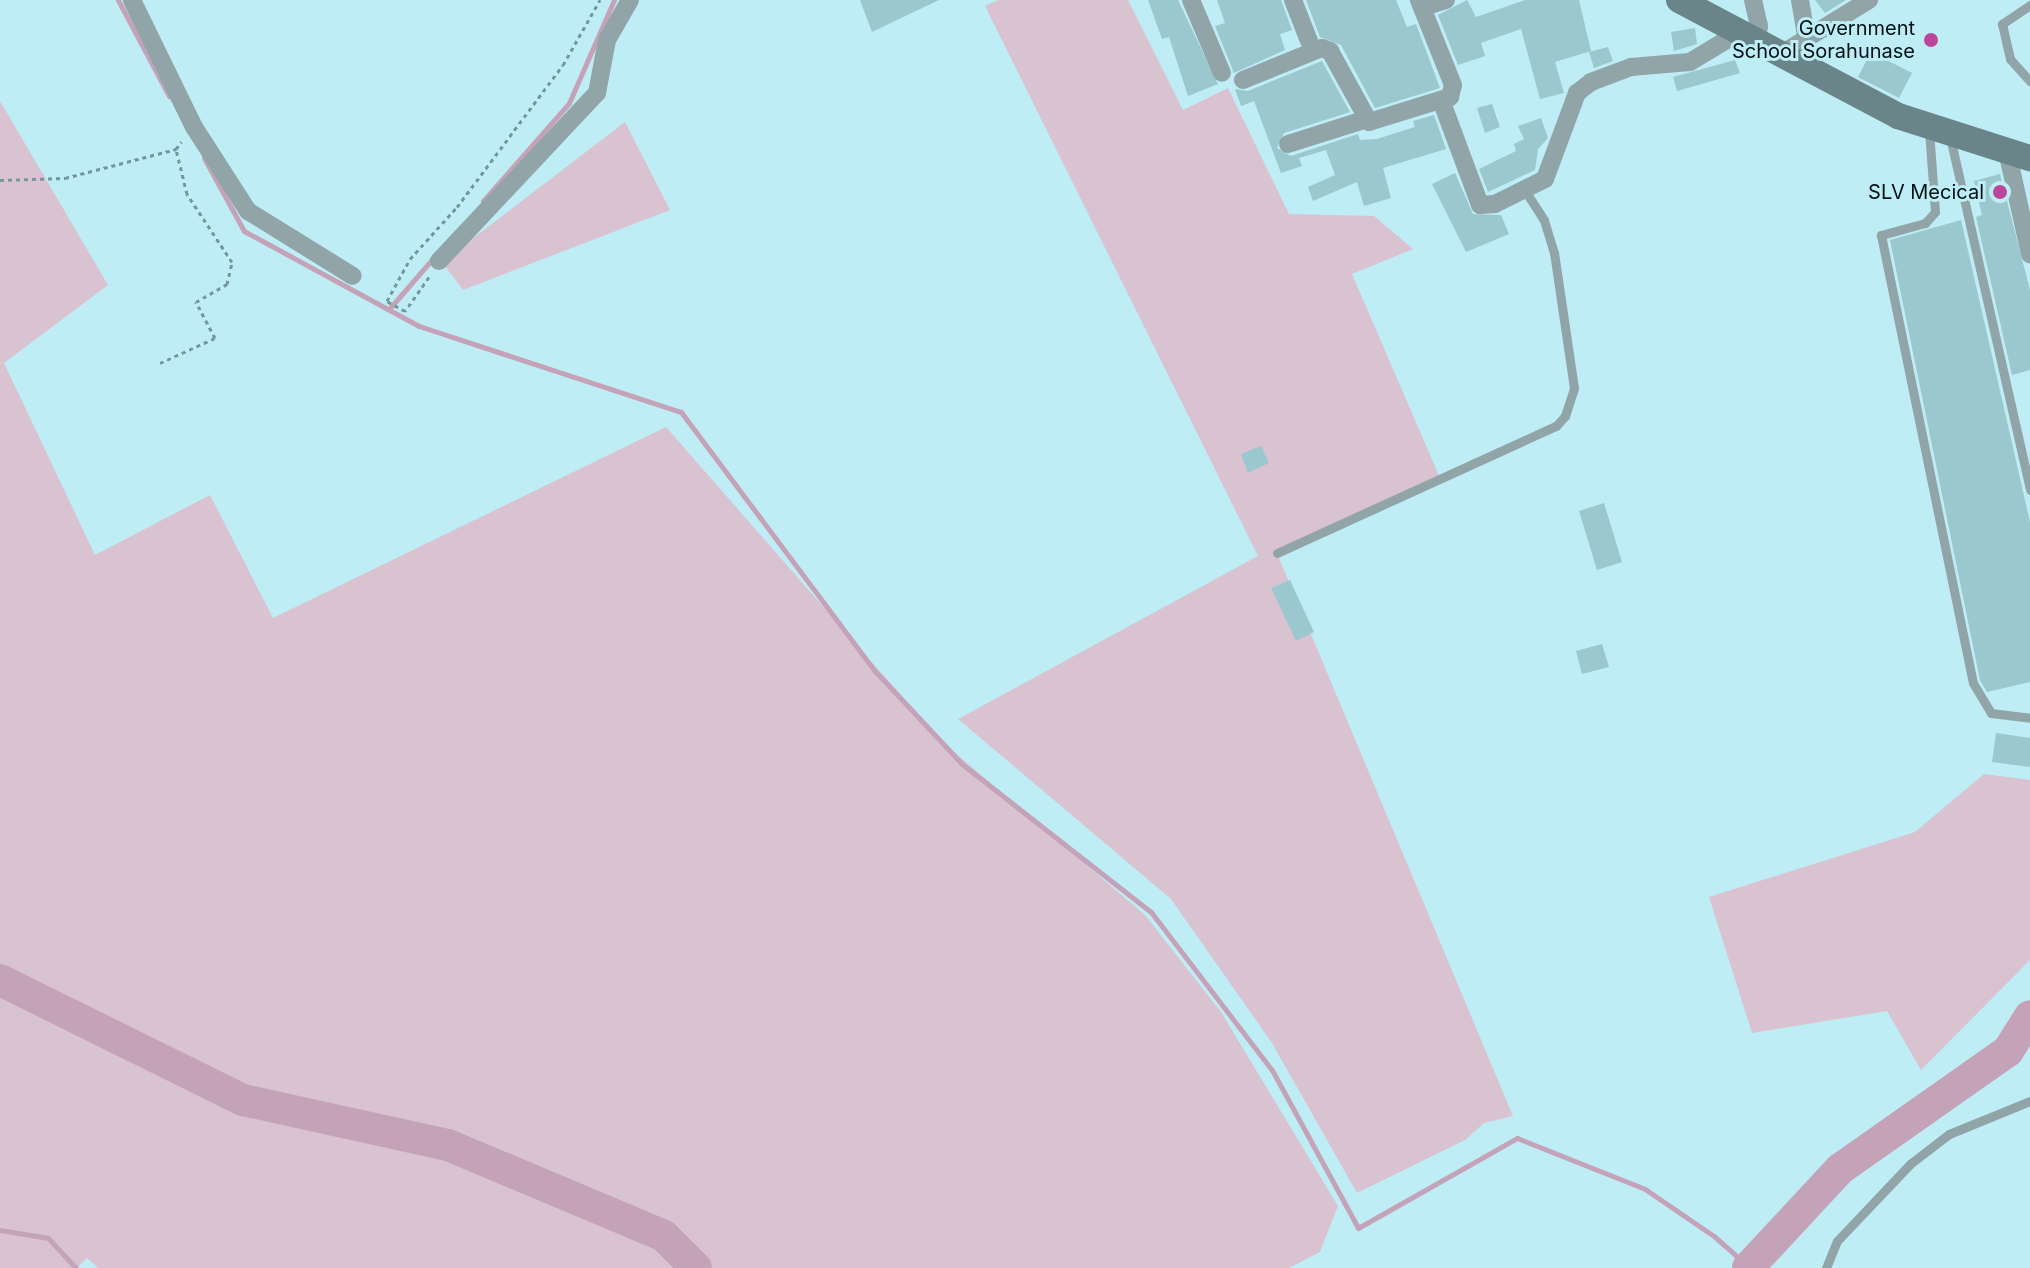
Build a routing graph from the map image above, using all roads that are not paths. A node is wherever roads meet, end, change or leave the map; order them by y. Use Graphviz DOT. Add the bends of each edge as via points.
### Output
graph roads {
  1 [pos="132,0"];
  2 [pos="630,0"];
  3 [pos="1191,0"];
  4 [pos="1293,0"];
  5 [pos="1446,0"];
  6 [pos="1679,0"];
  7 [pos="1753,0"];
  8 [pos="1800,0"];
  9 [pos="1869,0"];
  10 [pos="1422,3"];
  11 [pos="2030,5"];
  12 [pos="1309,41"];
  13 [pos="1807,41"];
  14 [pos="1758,44"];
  15 [pos="1222,73"];
  16 [pos="1243,80"];
  17 [pos="2030,81"];
  18 [pos="1441,100"];
  19 [pos="1364,120"];
  20 [pos="1939,130"];
  21 [pos="1288,144"];
  22 [pos="2019,155"];
  23 [pos="1526,192"];
  24 [pos="2030,254"];
  25 [pos="439,261"];
  26 [pos="353,276"];
  27 [pos="2030,490"];
  28 [pos="1277,553"];
  29 [pos="2030,718"];
  30 [pos="2030,1101"];
  31 [pos="1826,1268"];
  1 -- 26 [label="street" via="194,127 248,211"];
  2 -- 25 [label="street" via="607,40 597,93"];
  3 -- 15 [label="street"];
  4 -- 12 [label="street"];
  5 -- 10 [label="street"];
  6 -- 14 [label="street"];
  7 -- 14 [label="street"];
  8 -- 13 [label="street"];
  9 -- 13 [label="street"];
  10 -- 18 [label="street" via="1453,85 1450,97"];
  11 -- 17 [label="lane" via="2002,24 2010,59"];
  13 -- 14 [label="street"];
  14 -- 20 [label="street"];
  14 -- 23 [label="street" via="1690,62 1631,67 1591,82 1577,93 1545,179"];
  16 -- 19 [label="street" via="1327,48"];
  18 -- 19 [label="street" via="1375,122"];
  18 -- 23 [label="street" via="1480,205"];
  19 -- 21 [label="street"];
  20 -- 22 [label="street"];
  20 -- 27 [label="lane"];
  20 -- 29 [label="lane" via="1935,212 1925,223 1881,235 1973,683 1991,713"];
  22 -- 24 [label="street"];
  23 -- 28 [label="lane" via="1544,220 1554,253 1574,388 1565,416 1556,426"];
  30 -- 31 [label="lane" via="1949,1134 1910,1164 1837,1241"];
}
